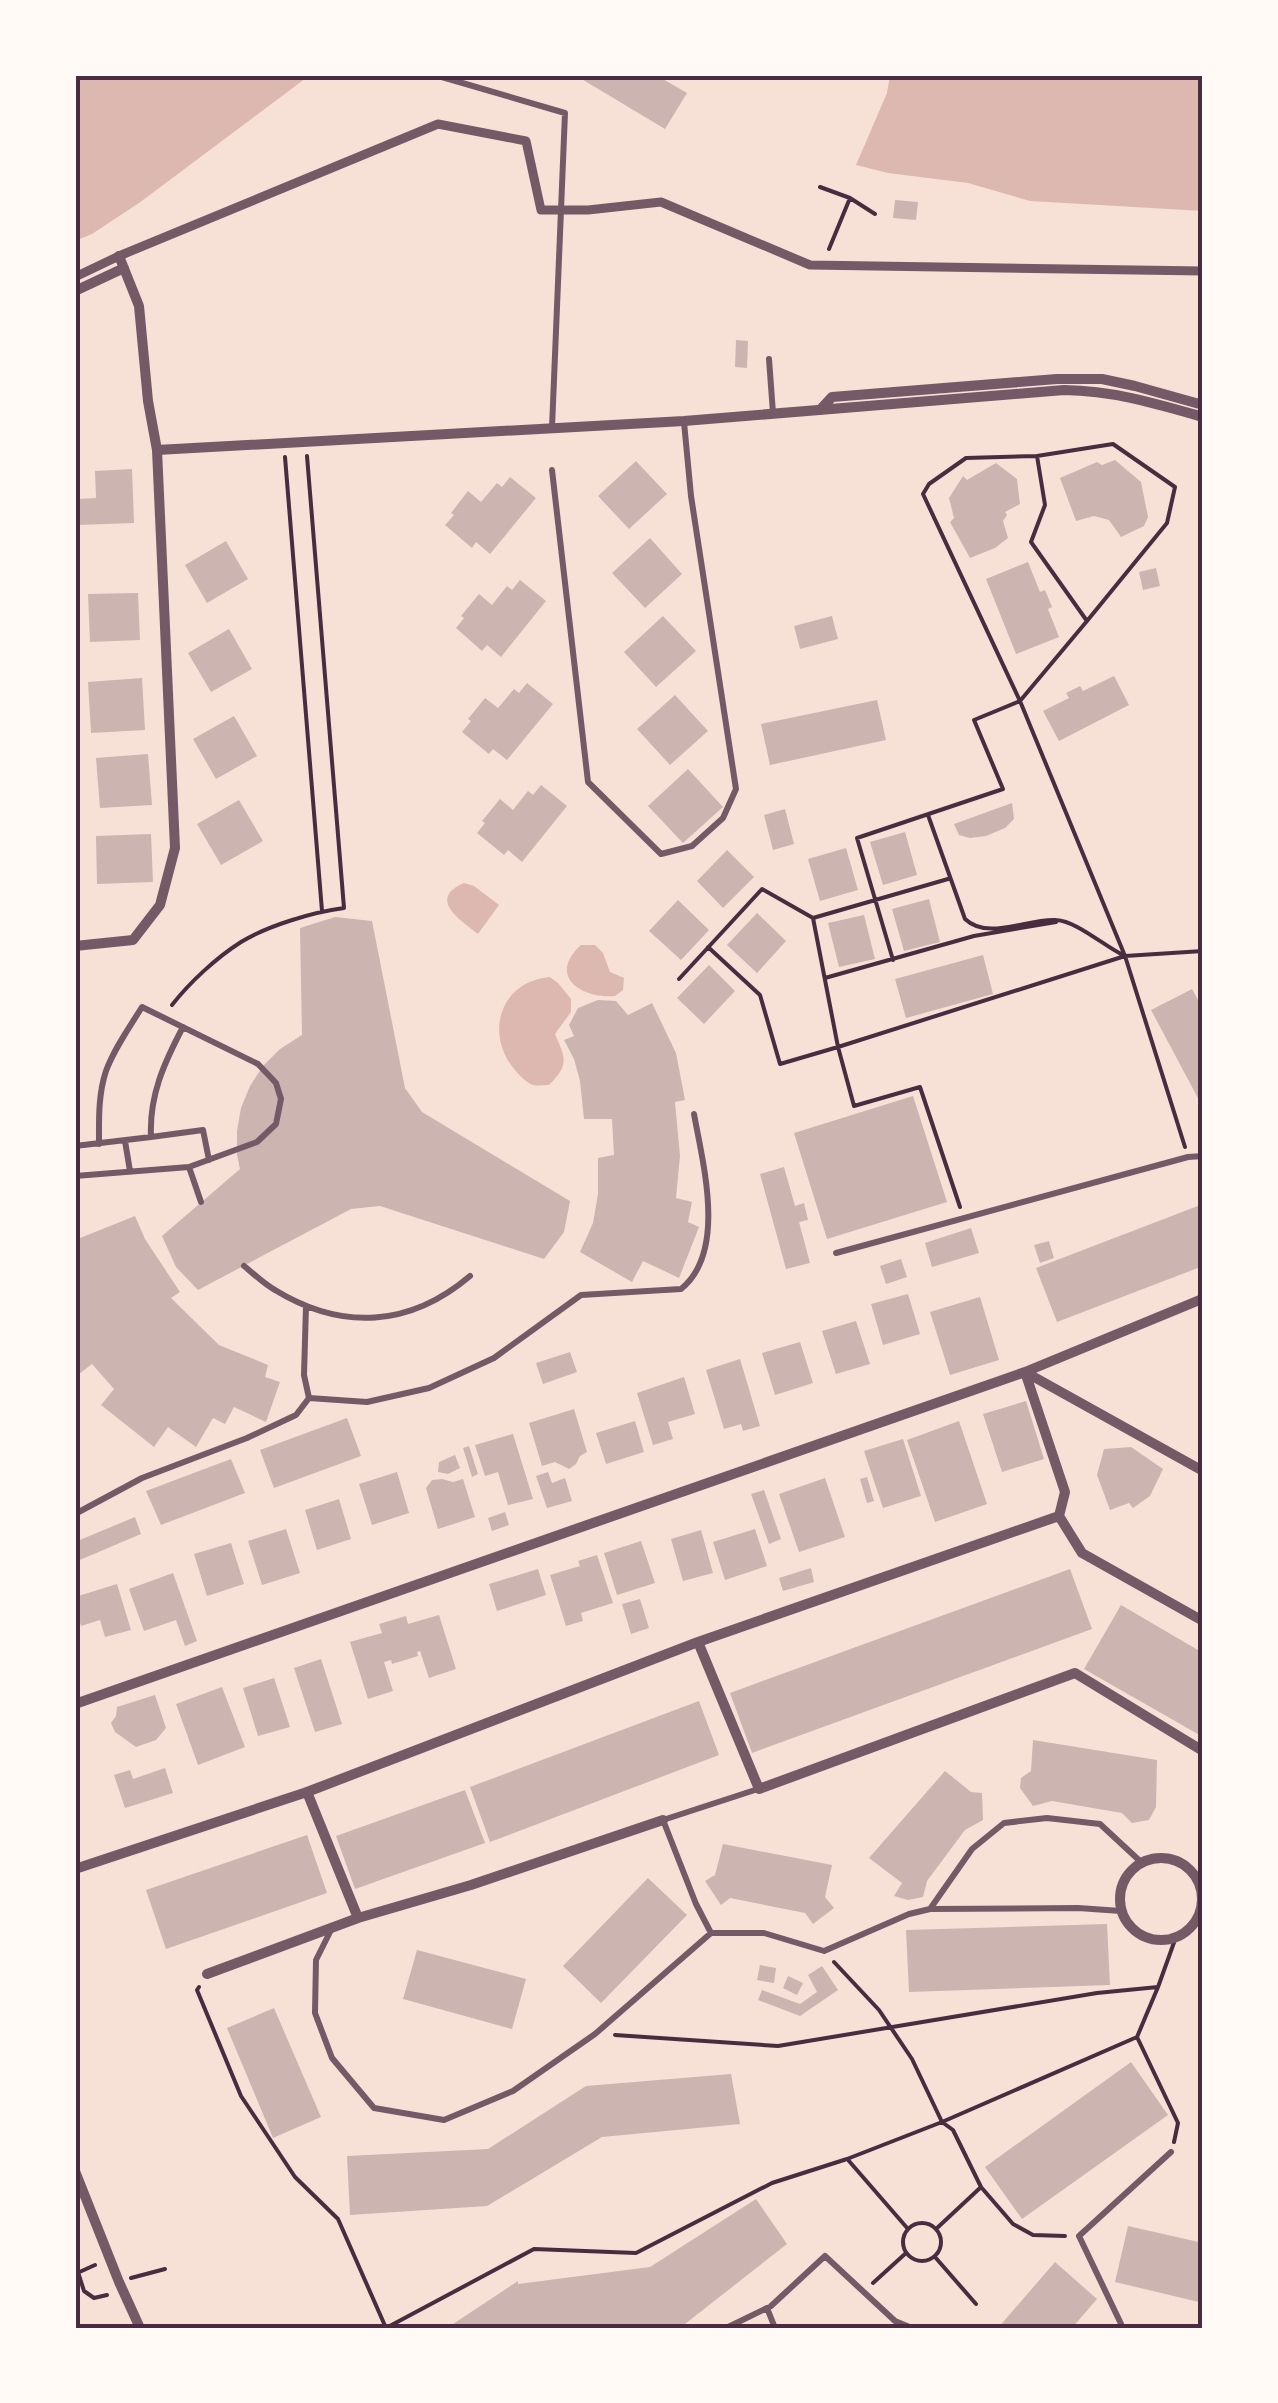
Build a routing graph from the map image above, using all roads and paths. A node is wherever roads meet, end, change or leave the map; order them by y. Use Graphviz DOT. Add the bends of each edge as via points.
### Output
graph roads {
  1 [pos="435,75"];
  2 [pos="820,187"];
  3 [pos="850,198"];
  4 [pos="561,210"];
  5 [pos="875,214"];
  6 [pos="119,256"];
  7 [pos="802,262"];
  8 [pos="124,268"];
  9 [pos="1203,271"];
  10 [pos="75,277"];
  11 [pos="75,291"];
  12 [pos="769,360"];
  13 [pos="1203,406"];
  14 [pos="820,410"];
  15 [pos="774,414"];
  16 [pos="1203,417"];
  17 [pos="684,421"];
  18 [pos="552,428"];
  19 [pos="157,450"];
  20 [pos="306,452"];
  21 [pos="285,453"];
  22 [pos="1037,456"];
  23 [pos="552,470"];
  24 [pos="1087,621"];
  25 [pos="1020,702"];
  26 [pos="928,814"];
  27 [pos="949,878"];
  28 [pos="875,900"];
  29 [pos="322,911"];
  30 [pos="813,918"];
  31 [pos="1066,920"];
  32 [pos="75,946"];
  33 [pos="708,947"];
  34 [pos="1203,951"];
  35 [pos="1126,956"];
  36 [pos="892,960"];
  37 [pos="825,978"];
  38 [pos="678,979"];
  39 [pos="162,1017"];
  40 [pos="183,1028"];
  41 [pos="838,1047"];
  42 [pos="694,1114"];
  43 [pos="150,1137"];
  44 [pos="125,1141"];
  45 [pos="100,1144"];
  46 [pos="75,1146"];
  47 [pos="1188,1156"];
  48 [pos="1203,1156"];
  49 [pos="209,1160"];
  50 [pos="189,1167"];
  51 [pos="130,1172"];
  52 [pos="75,1176"];
  53 [pos="201,1202"];
  54 [pos="987,1212"];
  55 [pos="836,1253"];
  56 [pos="244,1266"];
  57 [pos="470,1276"];
  58 [pos="1202,1299"];
  59 [pos="306,1306"];
  60 [pos="1026,1372"];
  61 [pos="309,1398"];
  62 [pos="1203,1471"];
  63 [pos="75,1514"];
  64 [pos="1059,1516"];
  65 [pos="1203,1622"];
  66 [pos="698,1642"];
  67 [pos="75,1704"];
  68 [pos="1203,1750"];
  69 [pos="759,1789"];
  70 [pos="307,1792"];
  71 [pos="662,1820"];
  72 [pos="1141,1862"];
  73 [pos="75,1868"];
  74 [pos="930,1909"];
  75 [pos="1122,1911"];
  76 [pos="358,1918"];
  77 [pos="332,1928"];
  78 [pos="711,1933"];
  79 [pos="1176,1938"];
  80 [pos="824,1951"];
  81 [pos="206,1974"];
  82 [pos="1158,1987"];
  83 [pos="890,2027"];
  84 [pos="595,2034"];
  85 [pos="1137,2037"];
  86 [pos="942,2122"];
  87 [pos="1171,2152"];
  88 [pos="848,2159"];
  89 [pos="75,2171"];
  90 [pos="981,2186"];
  91 [pos="936,2228"];
  92 [pos="908,2229"];
  93 [pos="1079,2236"];
  94 [pos="906,2253"];
  95 [pos="934,2257"];
  96 [pos="99,2262"];
  97 [pos="164,2269"];
  98 [pos="77,2273"];
  99 [pos="119,2282"];
  100 [pos="865,2291"];
  101 [pos="110,2294"];
  102 [pos="976,2304"];
  103 [pos="770,2306"];
  104 [pos="140,2328"];
  105 [pos="386,2328"];
  106 [pos="726,2328"];
  107 [pos="775,2328"];
  108 [pos="912,2328"];
  109 [pos="1124,2328"];
  1 -- 4 [label="lane" via="565,113"];
  2 -- 3 [label="path"];
  3 -- 5 [label="path"];
  3 -- 7 [label="path" via="830,249 806,250"];
  4 -- 6 [label="street" via="541,210 526,141 438,124"];
  4 -- 7 [label="street" via="661,202"];
  4 -- 18 [label="lane"];
  6 -- 8 [label="street"];
  6 -- 10 [label="street"];
  7 -- 9 [label="street"];
  8 -- 11 [label="street"];
  8 -- 19 [label="street" via="139,306"];
  12 -- 15 [label="lane"];
  13 -- 14 [label="street" via="1135,386 1057,379 832,397"];
  14 -- 15 [label="street"];
  14 -- 16 [label="street" via="1064,390 1100,391"];
  15 -- 17 [label="street"];
  17 -- 18 [label="street"];
  17 -- 23 [label="lane" via="736,788 723,818 692,846 661,854 588,782"];
  18 -- 19 [label="street"];
  19 -- 32 [label="street" via="175,848 160,904 133,940"];
  20 -- 29 [label="path" via="344,908"];
  21 -- 29 [label="path"];
  22 -- 24 [label="path" via="1045,505 1031,542"];
  22 -- 24 [label="path" via="1114,444 1175,487 1167,524"];
  22 -- 25 [label="path" via="966,458 923,494"];
  24 -- 25 [label="path"];
  25 -- 26 [label="path" via="974,720 1004,790"];
  25 -- 35 [label="path"];
  26 -- 27 [label="path"];
  26 -- 28 [label="path" via="857,838"];
  27 -- 28 [label="path"];
  27 -- 31 [label="path" via="972,926"];
  28 -- 30 [label="path"];
  28 -- 36 [label="path"];
  29 -- 39 [label="path" via="242,942"];
  30 -- 33 [label="path" via="762,888"];
  30 -- 37 [label="path"];
  31 -- 35 [label="path"];
  31 -- 36 [label="path" via="974,936"];
  33 -- 38 [label="path"];
  33 -- 41 [label="path" via="760,996 780,1064"];
  34 -- 35 [label="path"];
  35 -- 41 [label="path"];
  35 -- 47 [label="path"];
  36 -- 37 [label="path"];
  37 -- 41 [label="path"];
  39 -- 40 [label="lane"];
  39 -- 45 [label="lane" via="142,1007 105,1072"];
  40 -- 43 [label="lane" via="154,1090"];
  40 -- 49 [label="lane" via="258,1064 279,1091 279,1116 264,1138"];
  41 -- 54 [label="path" via="854,1106 920,1087 960,1207"];
  42 -- 61 [label="lane" via="708,1192 707,1243 692,1280 681,1289 581,1295 494,1358 429,1388 367,1402"];
  43 -- 44 [label="lane"];
  43 -- 49 [label="lane" via="202,1130"];
  44 -- 45 [label="lane"];
  44 -- 51 [label="lane"];
  45 -- 46 [label="lane"];
  47 -- 48 [label="lane"];
  47 -- 54 [label="lane"];
  49 -- 50 [label="lane"];
  50 -- 51 [label="lane"];
  50 -- 53 [label="lane"];
  51 -- 52 [label="lane"];
  54 -- 55 [label="lane"];
  56 -- 59 [label="lane"];
  57 -- 59 [label="lane" via="449,1294 385,1317 354,1319"];
  58 -- 60 [label="street"];
  59 -- 61 [label="lane"];
  60 -- 62 [label="street"];
  60 -- 64 [label="street" via="1065,1492"];
  60 -- 67 [label="street"];
  61 -- 63 [label="lane" via="296,1415 142,1478"];
  64 -- 65 [label="street" via="1082,1553"];
  64 -- 66 [label="street"];
  66 -- 69 [label="street"];
  66 -- 70 [label="street"];
  68 -- 69 [label="street" via="1075,1673"];
  69 -- 71 [label="lane"];
  70 -- 73 [label="street"];
  70 -- 76 [label="street"];
  71 -- 76 [label="street"];
  71 -- 78 [label="lane"];
  72 -- 74 [label="lane" via="1100,1824 1047,1818 1004,1823 972,1849"];
  72 -- 75 [label="street" via="1122,1883"];
  72 -- 79 [label="street" via="1182,1862 1200,1884 1202,1909"];
  74 -- 75 [label="lane"];
  74 -- 80 [label="lane"];
  75 -- 79 [label="street" via="1139,1934"];
  76 -- 77 [label="street"];
  77 -- 81 [label="street"];
  77 -- 84 [label="lane" via="316,1960 315,2013 332,2058 374,2108 444,2120 513,2092"];
  78 -- 80 [label="lane" via="764,1934"];
  78 -- 84 [label="lane"];
  79 -- 82 [label="path"];
  80 -- 83 [label="path"];
  81 -- 105 [label="path" via="196,1990 241,2096 294,2177 338,2219"];
  82 -- 83 [label="path"];
  82 -- 85 [label="path"];
  83 -- 84 [label="path" via="778,2046"];
  83 -- 86 [label="path"];
  85 -- 86 [label="path"];
  85 -- 87 [label="path" via="1178,2124"];
  86 -- 88 [label="path"];
  86 -- 90 [label="path" via="953,2130"];
  87 -- 93 [label="lane"];
  88 -- 92 [label="path"];
  88 -- 105 [label="path" via="772,2184 636,2252 534,2248"];
  89 -- 99 [label="street"];
  90 -- 91 [label="path"];
  90 -- 93 [label="path" via="1013,2224 1034,2236"];
  91 -- 92 [label="path" via="924,2223"];
  91 -- 95 [label="path" via="941,2246"];
  92 -- 94 [label="path"];
  93 -- 109 [label="lane"];
  94 -- 95 [label="path" via="923,2262"];
  94 -- 100 [label="path"];
  95 -- 102 [label="path"];
  96 -- 98 [label="path"];
  97 -- 99 [label="path"];
  98 -- 101 [label="path" via="94,2298"];
  99 -- 104 [label="street"];
  100 -- 103 [label="lane" via="825,2256"];
  100 -- 108 [label="lane" via="895,2321"];
  106 -- 107 [label="lane" via="767,2308"];
}
